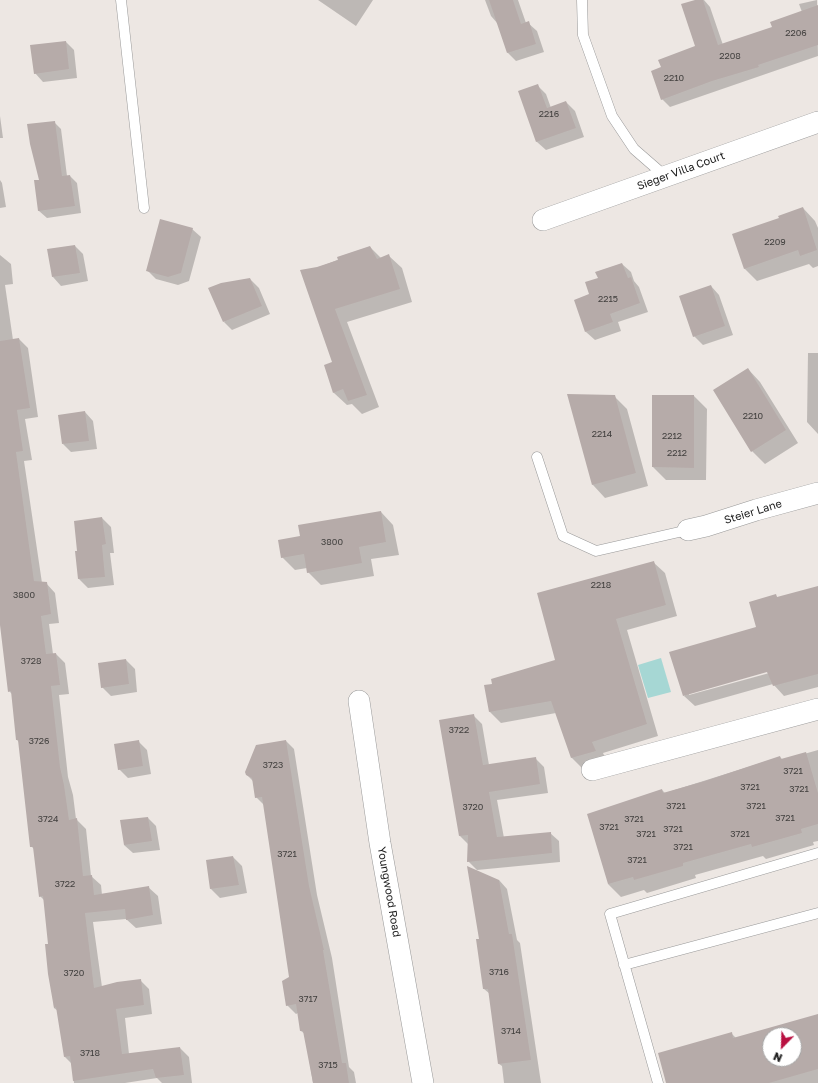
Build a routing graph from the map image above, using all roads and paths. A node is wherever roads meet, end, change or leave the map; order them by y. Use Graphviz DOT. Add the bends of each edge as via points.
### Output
graph roads {
  1 [pos="121,0"];
  2 [pos="582,0"];
  3 [pos="818,122"];
  4 [pos="666,176"];
  5 [pos="144,208"];
  6 [pos="543,220"];
  7 [pos="537,457"];
  8 [pos="818,493"];
  9 [pos="688,530"];
  10 [pos="359,701"];
  11 [pos="818,709"];
  12 [pos="592,770"];
  13 [pos="818,854"];
  14 [pos="818,914"];
  15 [pos="624,965"];
  16 [pos="423,1083"];
  17 [pos="658,1083"];
  1 -- 5 [label="lane"];
  2 -- 4 [label="lane" via="583,35 612,116 634,149"];
  3 -- 4 [label="street, Sieger Villa Court"];
  4 -- 6 [label="street, Sieger Villa Court"];
  7 -- 9 [label="lane" via="563,536 596,551"];
  8 -- 9 [label="street, Steier Lane"];
  10 -- 16 [label="street, Youngwood Road"];
  11 -- 12 [label="street"];
  13 -- 15 [label="lane" via="610,914"];
  14 -- 15 [label="lane"];
  15 -- 17 [label="lane"];
}
